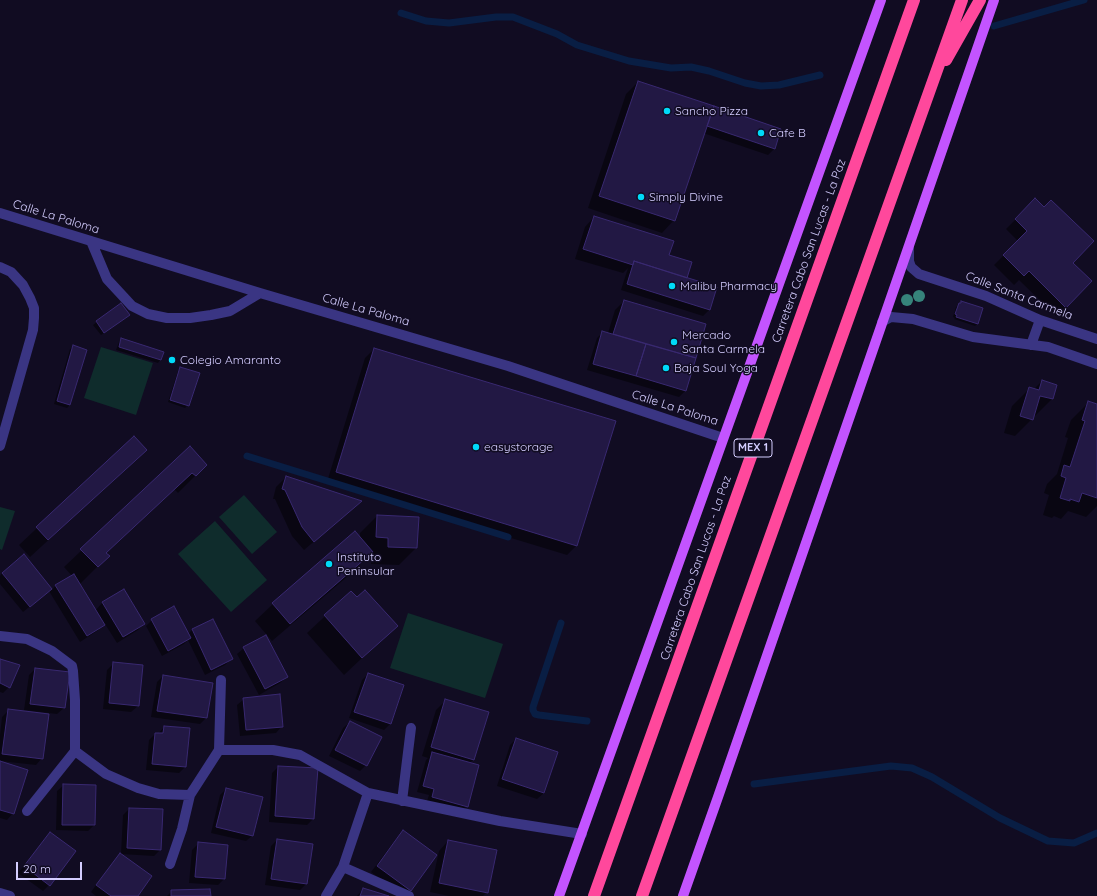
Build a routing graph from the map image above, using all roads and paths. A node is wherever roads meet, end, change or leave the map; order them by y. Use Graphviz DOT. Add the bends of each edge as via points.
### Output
graph roads {
  1 [pos="881,0"];
  2 [pos="914,0"];
  3 [pos="962,0"];
  4 [pos="980,0"];
  5 [pos="994,0"];
  6 [pos="930,89"];
  7 [pos="0,213"];
  8 [pos="91,241"];
  9 [pos="909,244"];
  10 [pos="0,267"];
  11 [pos="260,293"];
  12 [pos="1040,320"];
  13 [pos="882,322"];
  14 [pos="1097,339"];
  15 [pos="1031,345"];
  16 [pos="1097,364"];
  17 [pos="723,438"];
  18 [pos="0,446"];
  19 [pos="0,636"];
  20 [pos="221,680"];
  21 [pos="411,728"];
  22 [pos="219,750"];
  23 [pos="75,751"];
  24 [pos="368,793"];
  25 [pos="190,795"];
  26 [pos="402,801"];
  27 [pos="27,811"];
  28 [pos="582,834"];
  29 [pos="170,864"];
  30 [pos="343,867"];
  31 [pos="0,893"];
  32 [pos="10,896"];
  33 [pos="326,896"];
  34 [pos="409,896"];
  35 [pos="559,896"];
  36 [pos="594,896"];
  37 [pos="642,896"];
  38 [pos="683,896"];
  1 -- 17 [label="main road"];
  2 -- 36 [label="highway, Carretera Cabo San Lucas - La Paz / MEX 1"];
  3 -- 6 [label="highway"];
  4 -- 6 [label="highway"];
  5 -- 9 [label="main road"];
  6 -- 37 [label="highway"];
  7 -- 8 [label="street, Calle La Paloma"];
  8 -- 11 [label="street, Calle La Paloma"];
  8 -- 11 [label="street" via="107,279 132,306 148,314 167,318 211,315 230,311"];
  9 -- 12 [label="street, Calle Santa Carmela" via="911,267 919,274 986,296"];
  9 -- 13 [label="main road"];
  10 -- 18 [label="street" via="10,272 23,285 34,308 33,330"];
  11 -- 17 [label="street, Calle La Paloma" via="508,366"];
  12 -- 14 [label="street, Calle Santa Carmela"];
  12 -- 15 [label="street"];
  13 -- 15 [label="street" via="891,317 908,318 973,337"];
  13 -- 38 [label="main road"];
  15 -- 16 [label="street" via="1048,347"];
  17 -- 28 [label="main road"];
  19 -- 23 [label="street" via="27,640 52,651 72,666"];
  20 -- 22 [label="street"];
  21 -- 26 [label="street"];
  22 -- 24 [label="street" via="273,750 300,755"];
  22 -- 25 [label="street"];
  23 -- 25 [label="street" via="106,774 138,788 159,794"];
  23 -- 27 [label="street"];
  24 -- 26 [label="street"];
  24 -- 30 [label="street"];
  25 -- 29 [label="street"];
  26 -- 28 [label="street"];
  28 -- 35 [label="main road"];
  30 -- 33 [label="street"];
  30 -- 34 [label="street"];
  31 -- 32 [label="street"];
}
